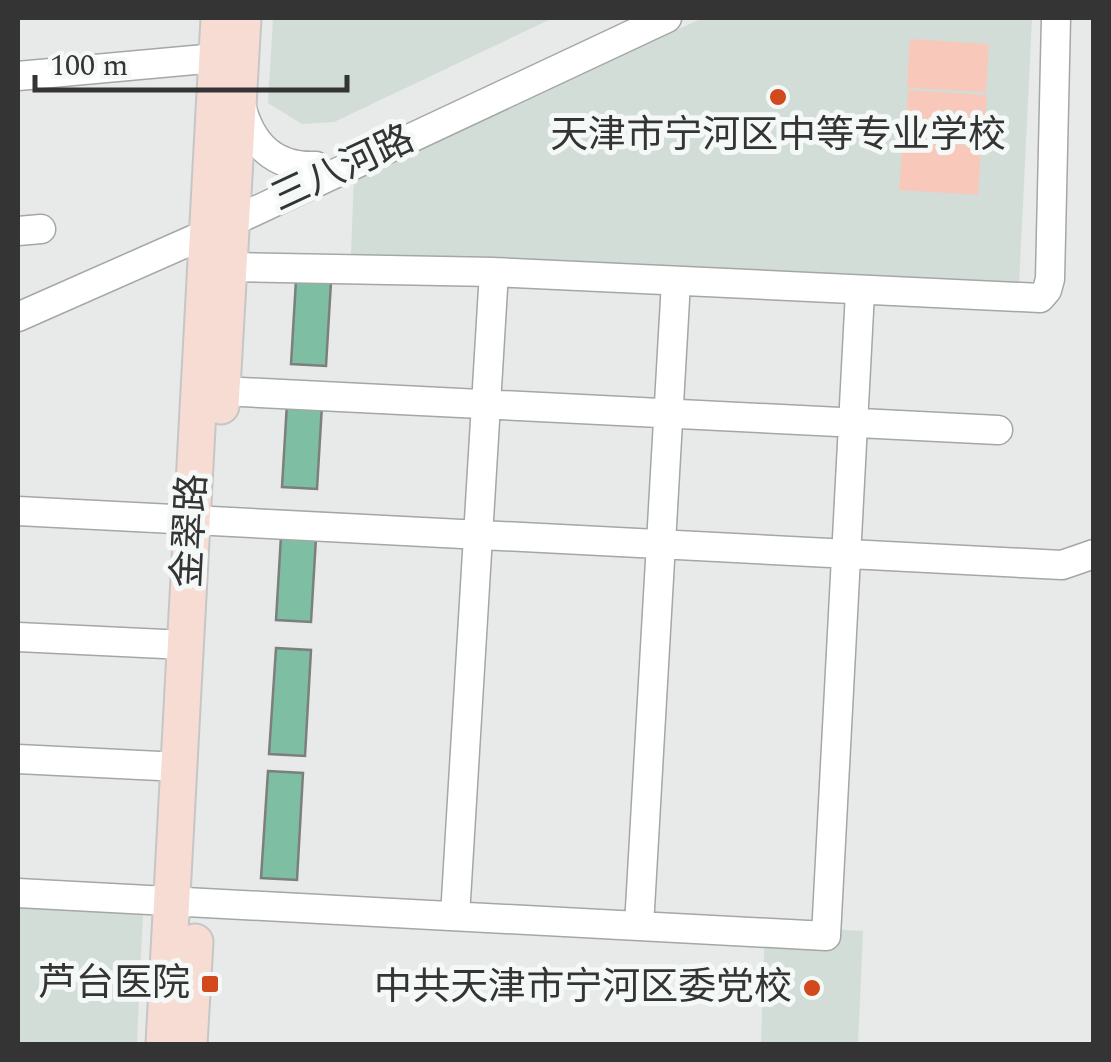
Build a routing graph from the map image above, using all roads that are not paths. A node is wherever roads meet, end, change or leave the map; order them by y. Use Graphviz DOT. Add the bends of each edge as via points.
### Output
graph roads {
  1 [pos="218,18"];
  2 [pos="243,18"];
  3 [pos="630,18"];
  4 [pos="667,18"];
  5 [pos="1056,18"];
  6 [pos="216,58"];
  7 [pos="18,76"];
  8 [pos="239,95"];
  9 [pos="316,166"];
  10 [pos="219,221"];
  11 [pos="230,267"];
  12 [pos="494,272"];
  13 [pos="676,282"];
  14 [pos="860,292"];
  15 [pos="18,306"];
  16 [pos="18,317"];
  17 [pos="222,391"];
  18 [pos="486,404"];
  19 [pos="669,411"];
  20 [pos="854,422"];
  21 [pos="998,430"];
  22 [pos="18,512"];
  23 [pos="203,522"];
  24 [pos="478,535"];
  25 [pos="662,544"];
  26 [pos="847,552"];
  27 [pos="1094,554"];
  28 [pos="18,637"];
  29 [pos="185,645"];
  30 [pos="18,759"];
  31 [pos="180,766"];
  32 [pos="18,893"];
  33 [pos="185,901"];
  34 [pos="455,916"];
  35 [pos="640,926"];
  36 [pos="164,1044"];
  37 [pos="190,1044"];
  1 -- 6 [label="main road, 金翠路"];
  2 -- 8 [label="main road, 金翠路"];
  3 -- 9 [label="street, 三八河路"];
  4 -- 10 [label="street, 三八河路"];
  5 -- 14 [label="street" via="1047,290 1040,298"];
  6 -- 7 [label="street"];
  6 -- 10 [label="main road, 金翠路"];
  8 -- 9 [label="street" via="250,133 266,153 291,165"];
  8 -- 10 [label="main road, 金翠路"];
  9 -- 10 [label="street, 三八河路"];
  10 -- 11 [label="main road, 金翠路"];
  10 -- 15 [label="street, 三八河路"];
  10 -- 16 [label="street, 三八河路"];
  10 -- 23 [label="main road, 金翠路"];
  11 -- 12 [label="street"];
  11 -- 17 [label="main road, 金翠路"];
  12 -- 13 [label="street"];
  12 -- 18 [label="street"];
  13 -- 14 [label="street"];
  13 -- 19 [label="street"];
  14 -- 20 [label="street"];
  17 -- 18 [label="street"];
  17 -- 23 [label="main road, 金翠路"];
  18 -- 19 [label="street"];
  18 -- 24 [label="street"];
  19 -- 20 [label="street"];
  19 -- 25 [label="street"];
  20 -- 21 [label="street"];
  20 -- 26 [label="street"];
  22 -- 23 [label="street"];
  23 -- 24 [label="street"];
  23 -- 29 [label="main road, 金翠路"];
  23 -- 33 [label="main road, 金翠路"];
  24 -- 25 [label="street"];
  24 -- 34 [label="street"];
  25 -- 26 [label="street"];
  25 -- 35 [label="street"];
  26 -- 27 [label="street" via="1062,565"];
  26 -- 35 [label="street" via="826,936"];
  28 -- 29 [label="street"];
  29 -- 31 [label="main road, 金翠路"];
  30 -- 31 [label="street"];
  31 -- 33 [label="main road, 金翠路"];
  32 -- 33 [label="street"];
  33 -- 34 [label="street"];
  33 -- 36 [label="main road, 金翠路"];
  33 -- 37 [label="main road, 金翠路"];
  34 -- 35 [label="street"];
}
